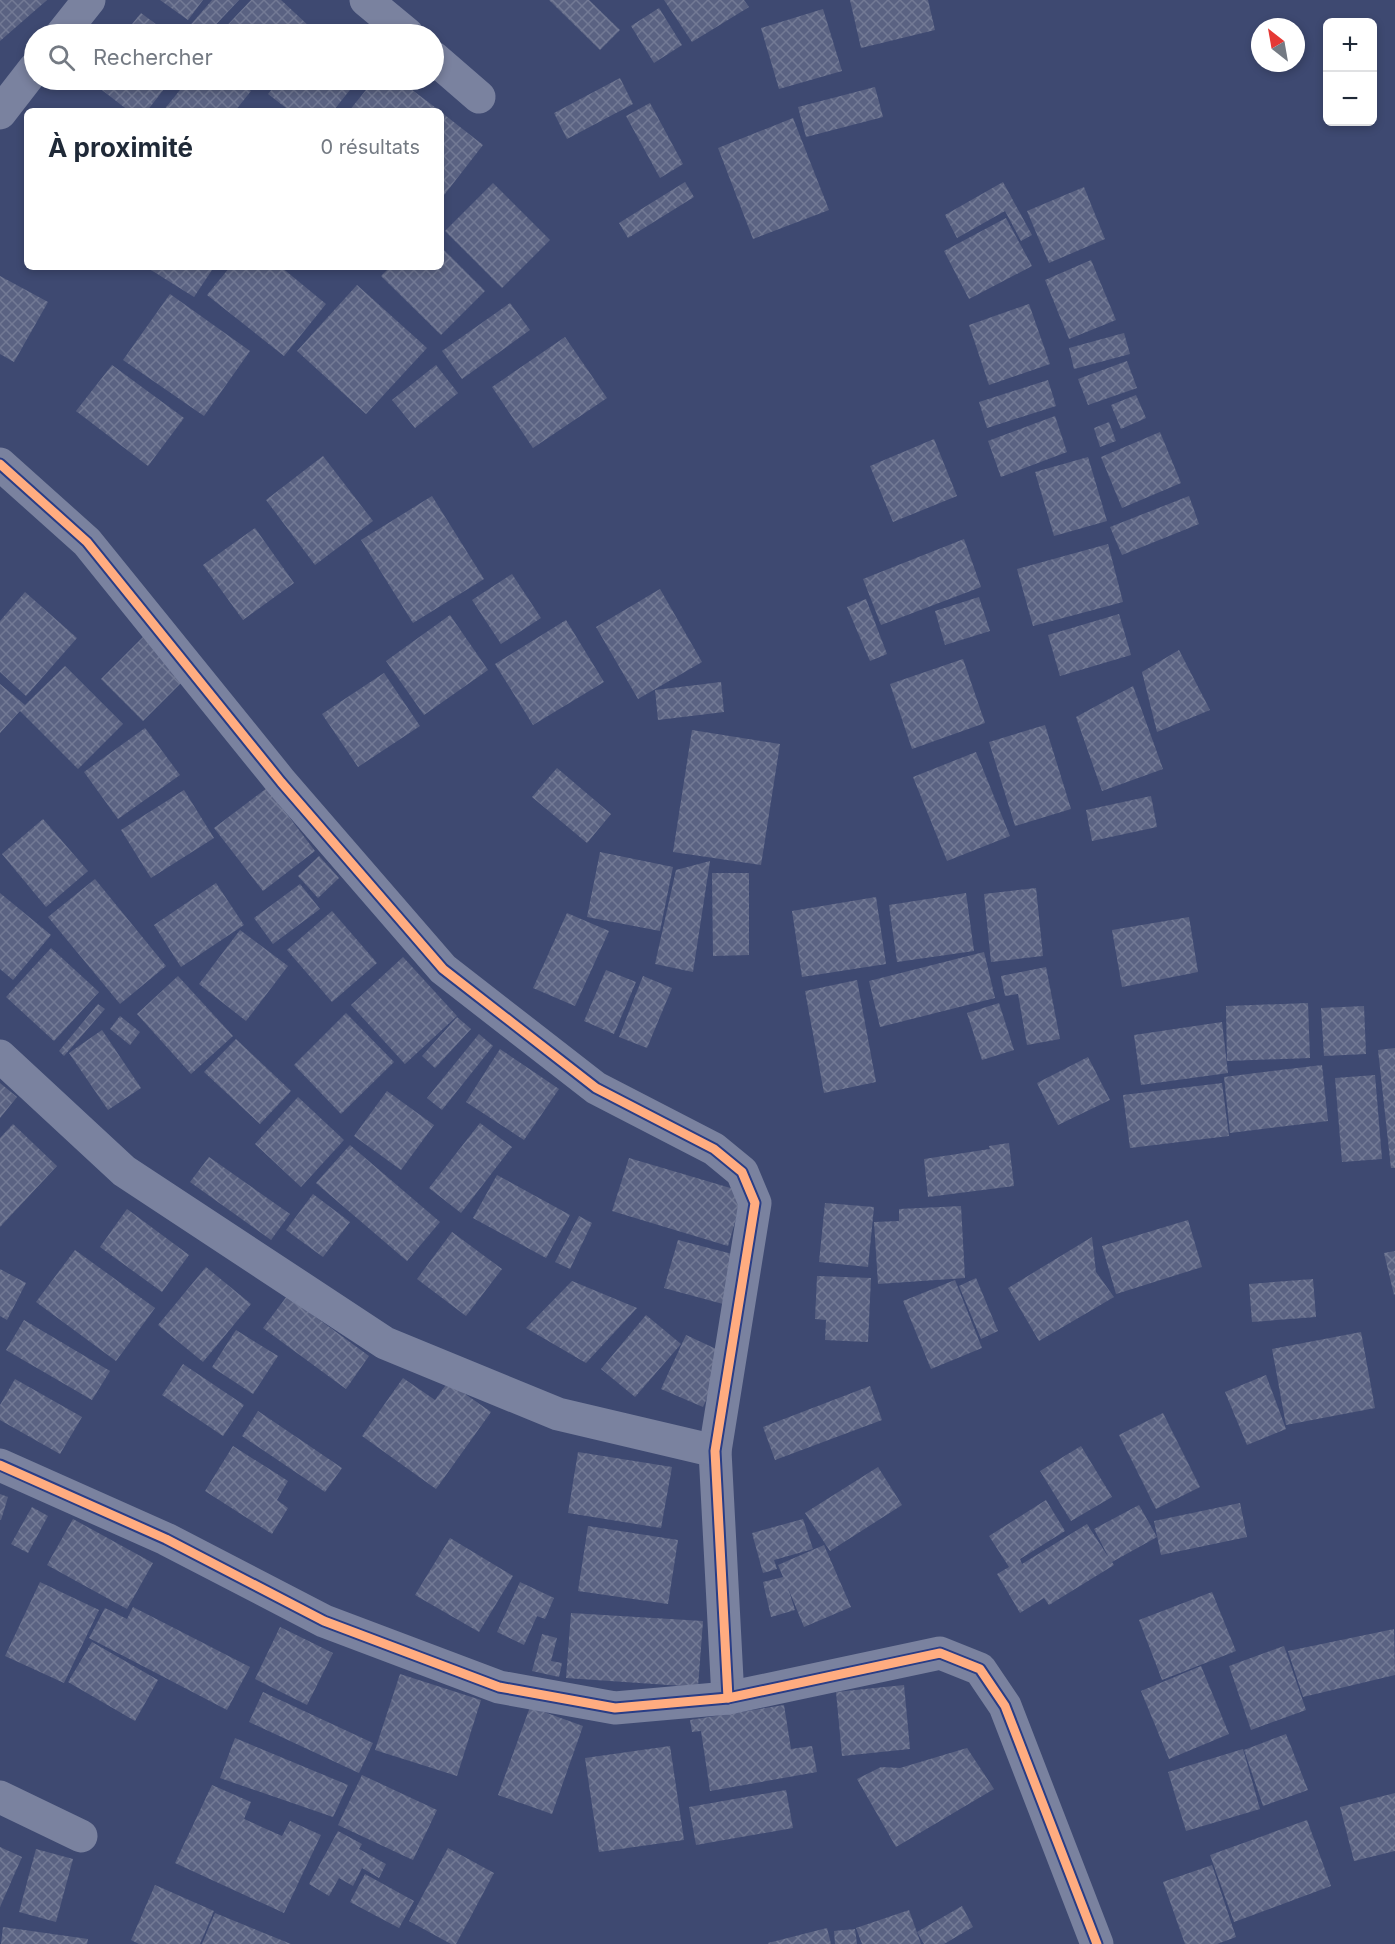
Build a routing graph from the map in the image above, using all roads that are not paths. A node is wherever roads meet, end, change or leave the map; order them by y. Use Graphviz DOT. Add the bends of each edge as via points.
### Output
graph roads {
  1 [pos="89,0"];
  2 [pos="366,0"];
  3 [pos="70,24"];
  4 [pos="395,24"];
  5 [pos="444,67"];
  6 [pos="24,82"];
  7 [pos="479,97"];
  8 [pos="0,113"];
  9 [pos="0,464"];
  10 [pos="0,1056"];
  11 [pos="715,1451"];
  12 [pos="0,1465"];
  13 [pos="728,1698"];
  14 [pos="0,1797"];
  15 [pos="81,1836"];
  16 [pos="1097,1944"];
  1 -- 3 [label="street"];
  2 -- 4 [label="street"];
  5 -- 7 [label="street"];
  6 -- 8 [label="street"];
  9 -- 11 [label="street" via="87,542 281,782 443,969 596,1088 714,1149 742,1172 756,1203"];
  10 -- 11 [label="street" via="124,1171 385,1343 558,1414"];
  11 -- 13 [label="street"];
  12 -- 13 [label="street" via="166,1539 324,1621 499,1687 615,1708"];
  13 -- 16 [label="street" via="940,1653 980,1669 1005,1706"];
  14 -- 15 [label="street"];
}
